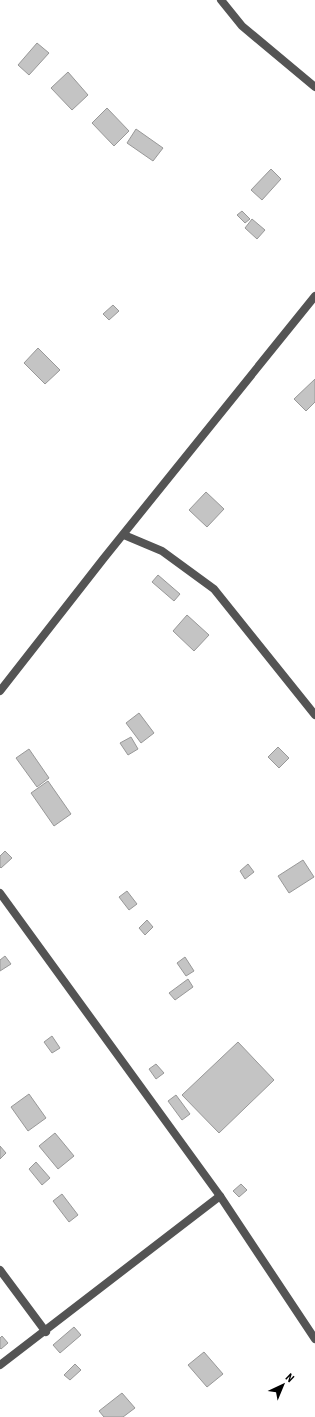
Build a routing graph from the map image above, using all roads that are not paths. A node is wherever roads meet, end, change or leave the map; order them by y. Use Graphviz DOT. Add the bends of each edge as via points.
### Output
graph roads {
  1 [pos="221,0"];
  2 [pos="315,87"];
  3 [pos="315,296"];
  4 [pos="124,535"];
  5 [pos="0,691"];
  6 [pos="315,715"];
  7 [pos="0,893"];
  8 [pos="220,1196"];
  9 [pos="0,1270"];
  10 [pos="46,1332"];
  11 [pos="315,1338"];
  12 [pos="0,1365"];
  1 -- 2 [label="street" via="242,26"];
  3 -- 4 [label="street"];
  4 -- 5 [label="street"];
  4 -- 6 [label="street" via="162,551 214,589"];
  7 -- 8 [label="street"];
  8 -- 10 [label="street"];
  8 -- 11 [label="street"];
  9 -- 10 [label="street"];
  10 -- 12 [label="street"];
}
